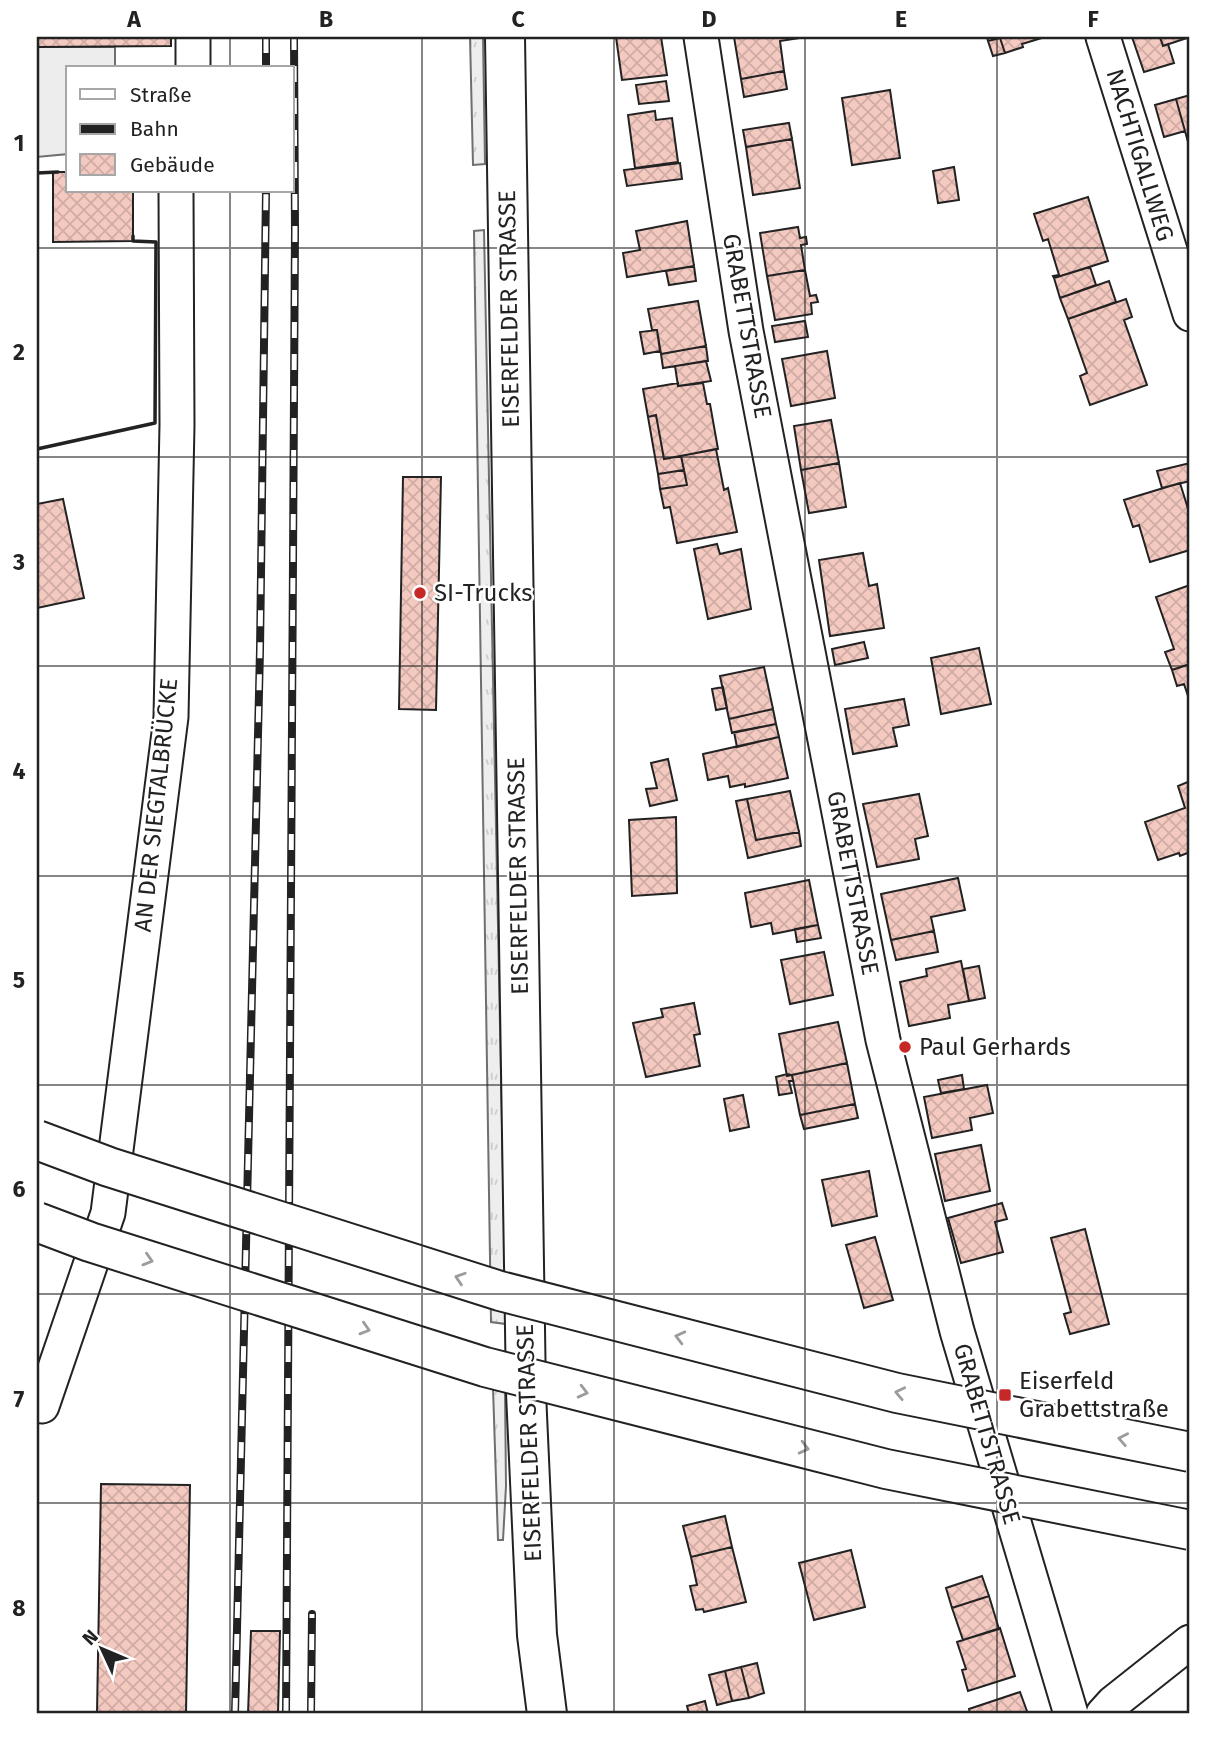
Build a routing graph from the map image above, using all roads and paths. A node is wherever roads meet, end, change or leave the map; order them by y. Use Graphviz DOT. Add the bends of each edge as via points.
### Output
graph roads {
  1 [pos="193,37"];
  2 [pos="505,37"];
  3 [pos="701,37"];
  4 [pos="1103,37"];
  5 [pos="193,66"];
  6 [pos="176,192"];
  7 [pos="1190,314"];
  8 [pos="37,1140"];
  9 [pos="37,1222"];
  10 [pos="42,1406"];
  11 [pos="1190,1452"];
  12 [pos="1190,1530"];
  13 [pos="1190,1643"];
  14 [pos="547,1714"];
  15 [pos="1072,1714"];
  16 [pos="1103,1714"];
  1 -- 5 [label="street"];
  2 -- 14 [label="main road, EISERFELDER STRASSE" via="526,1393 537,1635"];
  3 -- 15 [label="street, GRABETTSTRASSE" via="746,331 883,1040 957,1331"];
  4 -- 7 [label="street, NACHTIGALLWEG"];
  6 -- 10 [label="street, AN DER SIEGTALBRÜCKE" via="177,425 170,718 108,1213"];
  11 -- 8 [label="main road, one-way, bridge" via="897,1393 500,1291"];
  9 -- 12 [label="main road, one-way, bridge" via="485,1367 886,1469"];
  13 -- 16 [label="street"];
}
